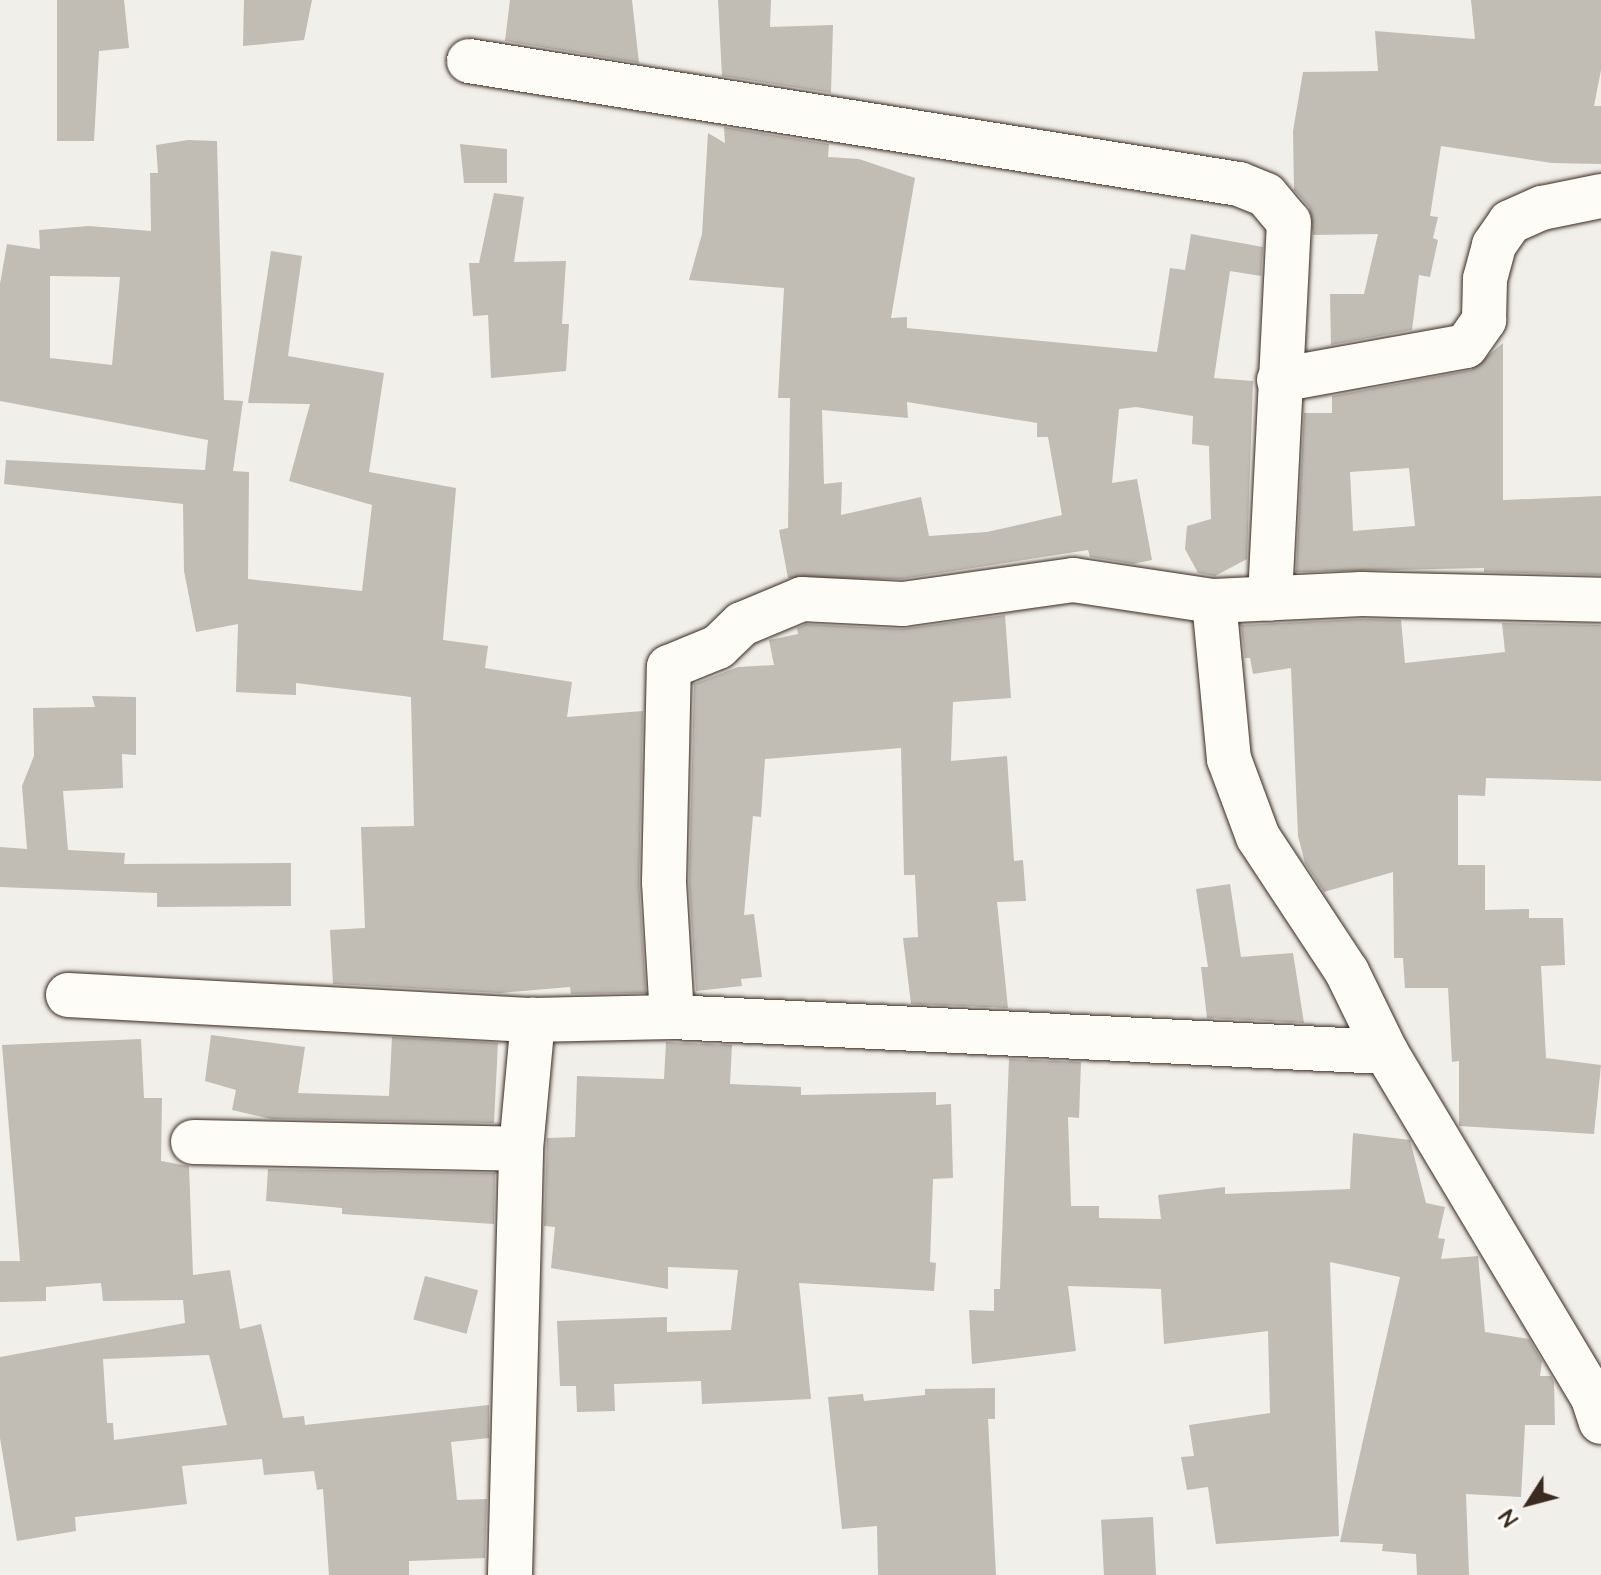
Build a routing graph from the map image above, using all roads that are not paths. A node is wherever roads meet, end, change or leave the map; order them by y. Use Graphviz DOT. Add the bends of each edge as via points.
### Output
graph roads {
  1 [pos="469,61"];
  2 [pos="1601,196"];
  3 [pos="1279,380"];
  4 [pos="1270,599"];
  5 [pos="1601,600"];
  6 [pos="1214,601"];
  7 [pos="68,995"];
  8 [pos="672,1017"];
  9 [pos="533,1020"];
  10 [pos="1386,1052"];
  11 [pos="193,1142"];
  12 [pos="521,1149"];
  13 [pos="1601,1422"];
  14 [pos="510,1575"];
  1 -- 3 [label="street" via="1239,184 1266,195 1289,222"];
  2 -- 3 [label="street" via="1542,208 1510,222 1494,245 1485,279 1484,320 1466,346"];
  3 -- 4 [label="street"];
  4 -- 5 [label="street" via="1362,594"];
  4 -- 6 [label="street"];
  6 -- 8 [label="street" via="1073,580 903,604 802,599 742,624 718,647 669,667 664,882"];
  6 -- 10 [label="street" via="1229,759 1258,837 1347,972"];
  7 -- 9 [label="street"];
  8 -- 9 [label="street"];
  8 -- 10 [label="street"];
  9 -- 12 [label="street"];
  10 -- 13 [label="street" via="1593,1398"];
  11 -- 12 [label="street"];
  12 -- 14 [label="street"];
}
